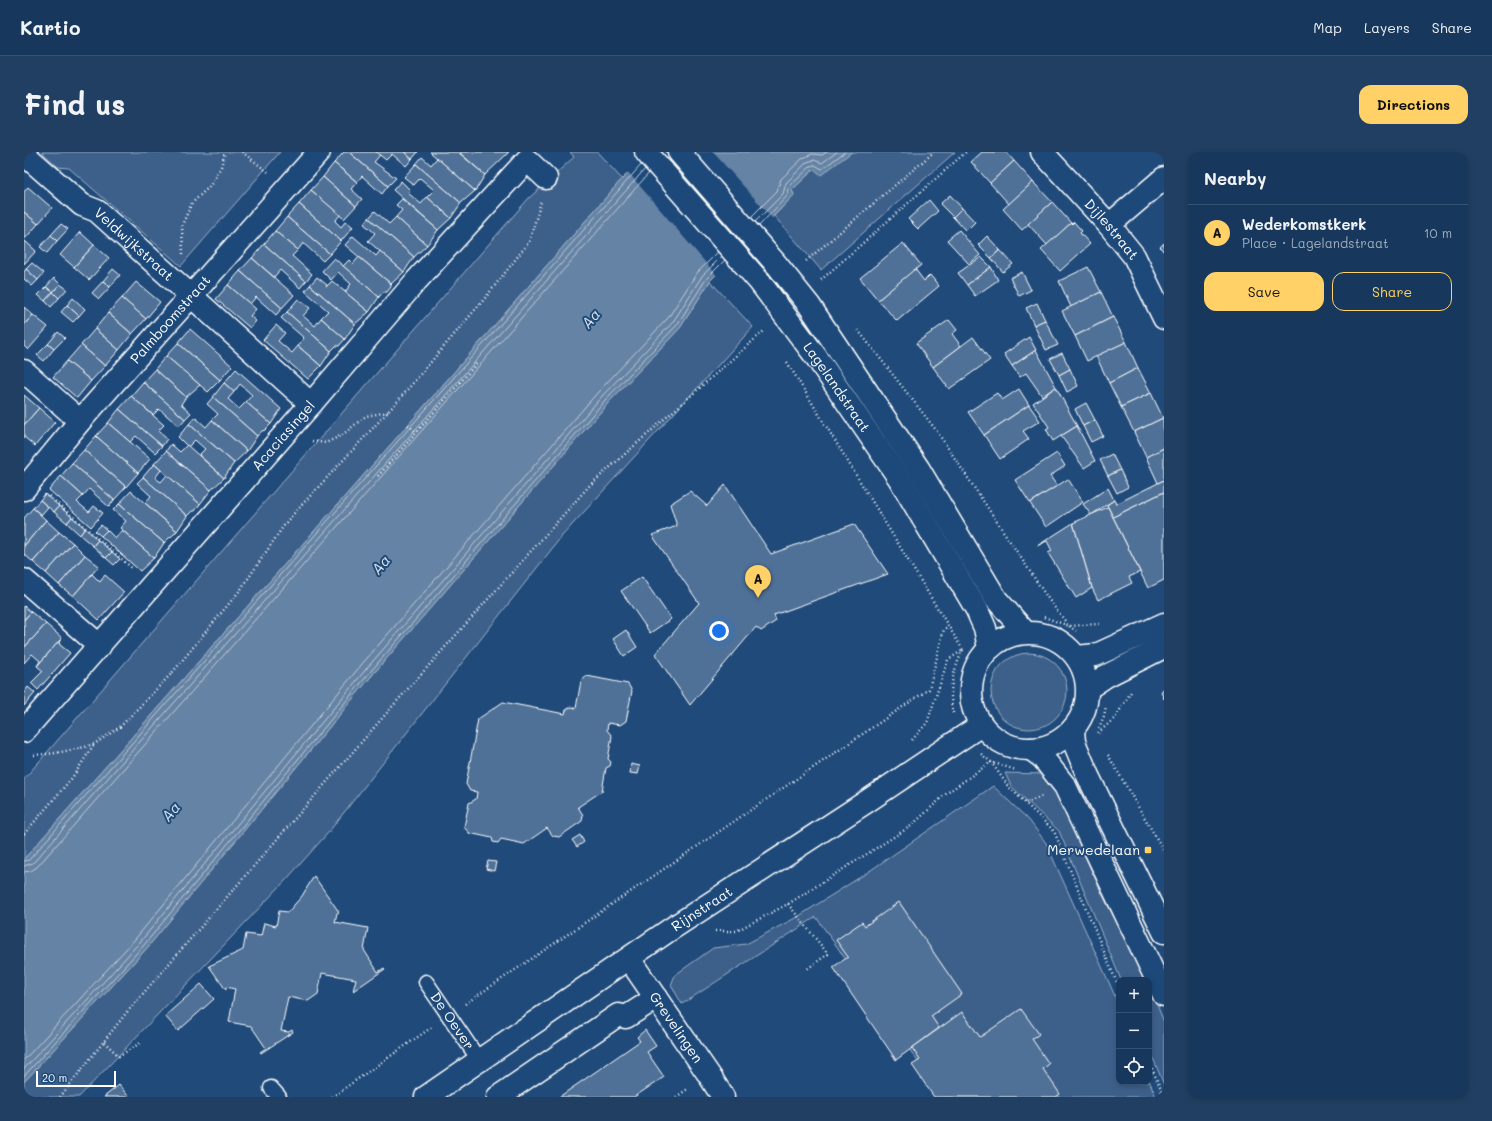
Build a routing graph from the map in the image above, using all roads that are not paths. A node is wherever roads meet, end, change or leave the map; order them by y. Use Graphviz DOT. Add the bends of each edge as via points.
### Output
graph roads {
  1 [pos="319,152"];
  2 [pos="646,152"];
  3 [pos="679,152"];
  4 [pos="1042,152"];
  5 [pos="24,154"];
  6 [pos="546,178"];
  7 [pos="1164,178"];
  8 [pos="1109,225"];
  9 [pos="191,296"];
  10 [pos="1164,318"];
  11 [pos="24,371"];
  12 [pos="311,404"];
  13 [pos="80,421"];
  14 [pos="28,485"];
  15 [pos="24,580"];
  16 [pos="1164,624"];
  17 [pos="1025,632"];
  18 [pos="100,646"];
  19 [pos="1164,647"];
  20 [pos="989,648"];
  21 [pos="1077,657"];
  22 [pos="1088,688"];
  23 [pos="981,725"];
  24 [pos="1073,729"];
  25 [pos="24,731"];
  26 [pos="1031,749"];
  27 [pos="1164,932"];
  28 [pos="628,959"];
  29 [pos="426,982"];
  30 [pos="1164,995"];
  31 [pos="656,998"];
  32 [pos="479,1060"];
  33 [pos="426,1097"];
  34 [pos="498,1097"];
  35 [pos="722,1097"];
  1 -- 9 [label="street, Palmboomstraat"];
  2 -- 20 [label="street, Lagelandstraat" via="759,281 817,358 899,478 977,610 985,628"];
  3 -- 17 [label="street, Lagelandstraat" via="777,265 802,298 918,468 996,600"];
  4 -- 8 [label="street, Dijlestraat"];
  5 -- 9 [label="street, Veldwijkstraat" via="82,205 97,211"];
  6 -- 12 [label="street, Acaciasingel" via="527,160 416,281"];
  7 -- 8 [label="street"];
  8 -- 10 [label="street, Dijlestraat" via="1134,256"];
  9 -- 12 [label="street, Veldwijkstraat"];
  9 -- 13 [label="street, Palmboomstraat"];
  11 -- 13 [label="street"];
  12 -- 18 [label="street, Acaciasingel"];
  13 -- 14 [label="street, Palmboomstraat"];
  15 -- 18 [label="street"];
  16 -- 21 [label="street" via="1096,655"];
  17 -- 20 [label="street" via="1003,638"];
  17 -- 21 [label="street" via="1044,634 1061,642"];
  18 -- 25 [label="street, Acaciasingel"];
  19 -- 22 [label="street" via="1106,676"];
  20 -- 23 [label="street" via="975,667 970,686 972,706"];
  21 -- 22 [label="street"];
  22 -- 24 [label="street" via="1083,714"];
  23 -- 26 [label="street" via="993,737 1009,746"];
  23 -- 28 [label="street, Rijnstraat"];
  24 -- 26 [label="street" via="1064,738 1048,746"];
  24 -- 27 [label="street" via="1074,742 1088,776"];
  26 -- 30 [label="street" via="1043,758 1065,786"];
  28 -- 31 [label="street, Grevelingen"];
  28 -- 32 [label="street, Rijnstraat"];
  29 -- 32 [label="lane, De Oever"];
  31 -- 34 [label="street" via="626,1017 618,1015"];
  31 -- 35 [label="street, Grevelingen"];
  32 -- 33 [label="street, Rijnstraat"];
}
